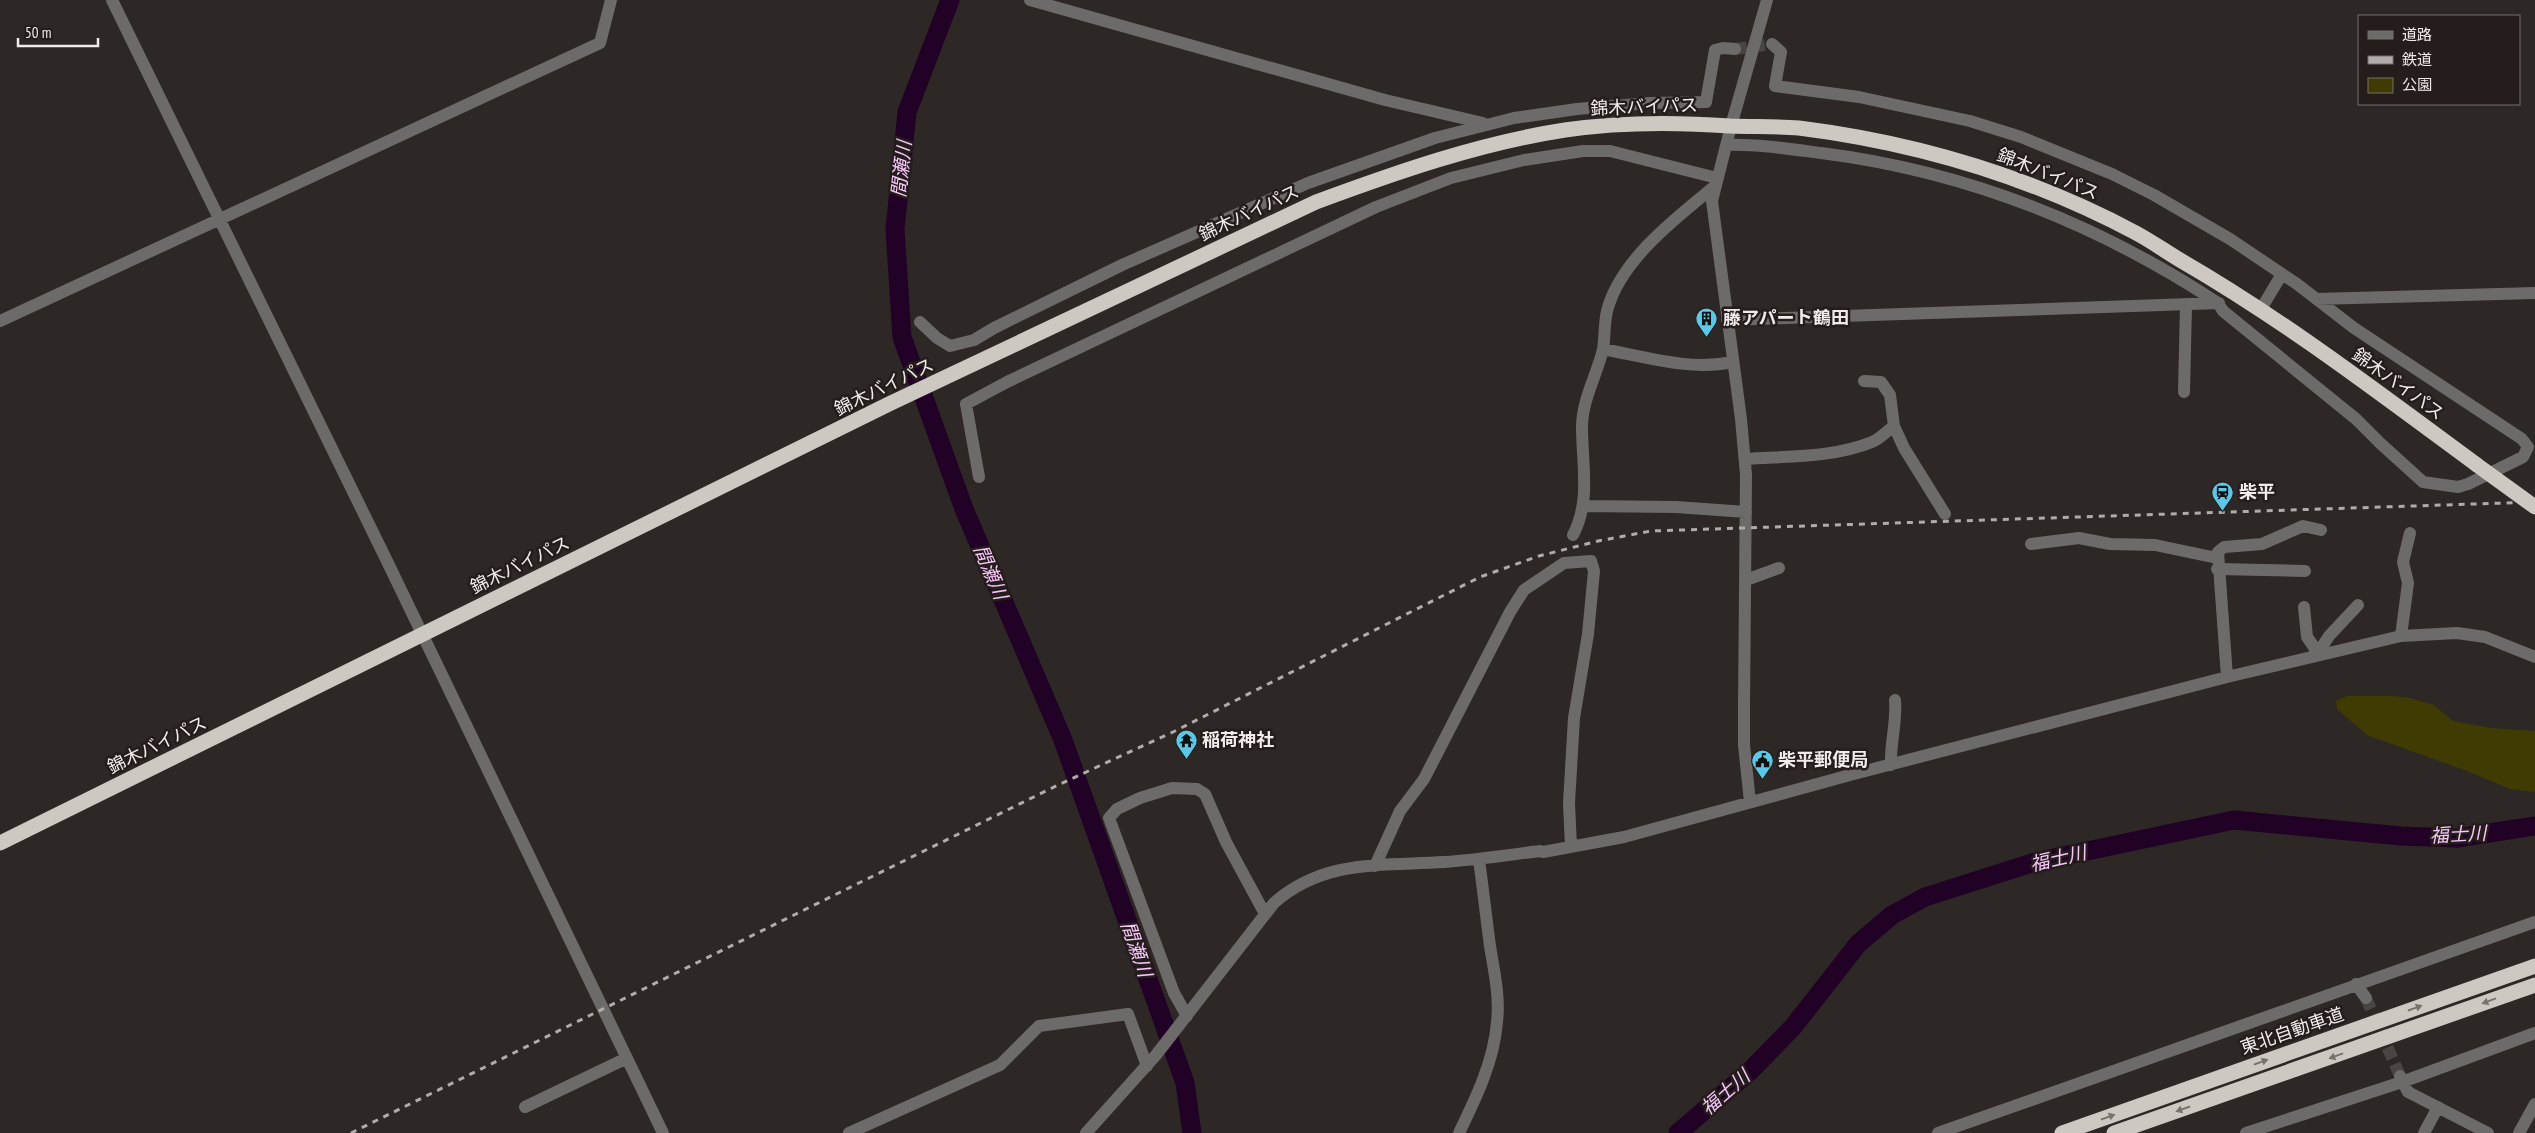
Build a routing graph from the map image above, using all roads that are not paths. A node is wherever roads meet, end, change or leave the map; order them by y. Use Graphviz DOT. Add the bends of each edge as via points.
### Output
graph roads {
  1 [pos="112,0"];
  2 [pos="611,0"];
  3 [pos="1030,0"];
  4 [pos="1767,0"];
  5 [pos="1772,44"];
  6 [pos="1735,49"];
  7 [pos="1486,124"];
  8 [pos="1731,126"];
  9 [pos="1726,145"];
  10 [pos="1716,182"];
  11 [pos="220,219"];
  12 [pos="2282,274"];
  13 [pos="2232,291"];
  14 [pos="2535,292"];
  15 [pos="2316,299"];
  16 [pos="2218,304"];
  17 [pos="2186,305"];
  18 [pos="2261,309"];
  19 [pos="1727,320"];
  20 [pos="0,321"];
  21 [pos="920,322"];
  22 [pos="1603,349"];
  23 [pos="1733,362"];
  24 [pos="1864,381"];
  25 [pos="2184,392"];
  26 [pos="1894,426"];
  27 [pos="1745,459"];
  28 [pos="979,477"];
  29 [pos="1583,506"];
  30 [pos="2535,507"];
  31 [pos="1746,512"];
  32 [pos="1945,514"];
  33 [pos="2321,530"];
  34 [pos="2410,533"];
  35 [pos="1573,535"];
  36 [pos="2031,544"];
  37 [pos="2217,563"];
  38 [pos="1779,568"];
  39 [pos="2305,571"];
  40 [pos="1746,580"];
  41 [pos="2358,605"];
  42 [pos="2304,607"];
  43 [pos="423,634"];
  44 [pos="2401,636"];
  45 [pos="2316,656"];
  46 [pos="2535,657"];
  47 [pos="2227,677"];
  48 [pos="1895,700"];
  49 [pos="1891,765"];
  50 [pos="1750,802"];
  51 [pos="0,843"];
  52 [pos="1571,847"];
  53 [pos="1479,860"];
  54 [pos="1375,866"];
  55 [pos="1265,914"];
  56 [pos="2535,922"];
  57 [pos="2535,966"];
  58 [pos="2356,984"];
  59 [pos="2535,985"];
  60 [pos="2366,998"];
  61 [pos="1185,1019"];
  62 [pos="2535,1033"];
  63 [pos="627,1058"];
  64 [pos="1147,1066"];
  65 [pos="2401,1079"];
  66 [pos="2535,1104"];
  67 [pos="525,1107"];
  68 [pos="2438,1108"];
  69 [pos="663,1133"];
  70 [pos="849,1133"];
  71 [pos="1086,1133"];
  72 [pos="1459,1133"];
  73 [pos="1938,1133"];
  74 [pos="2062,1133"];
  75 [pos="2114,1133"];
  76 [pos="2246,1133"];
  77 [pos="2424,1133"];
  78 [pos="2488,1133"];
  79 [pos="2519,1133"];
  1 -- 11 [label="street"];
  2 -- 11 [label="street" via="600,43"];
  3 -- 7 [label="street" via="1385,100"];
  4 -- 8 [label="street"];
  5 -- 12 [label="street" via="1781,52 1775,86 1916,108 2021,137 2086,162 2154,195"];
  6 -- 7 [label="street" via="1715,50 1706,102 1604,106"];
  7 -- 21 [label="street" via="1412,145 1308,182 1122,265 974,340 950,346"];
  8 -- 9 [label="street"];
  8 -- 13 [label="highway, 錦木バイパス" via="1795,128 1854,136 1960,160 2055,194 2098,214 2139,234"];
  8 -- 43 [label="highway, 錦木バイパス" via="1631,123 1563,130 1473,150 1369,181 1316,202 899,400"];
  9 -- 10 [label="street"];
  9 -- 16 [label="street" via="1849,156 1993,192 2087,229 2163,269"];
  10 -- 19 [label="street" via="1712,201"];
  10 -- 22 [label="street" via="1664,228 1624,275 1607,311"];
  10 -- 28 [label="street" via="1610,151 1583,152 1481,170 1393,199 966,404"];
  11 -- 20 [label="street"];
  11 -- 43 [label="street"];
  12 -- 15 [label="street"];
  12 -- 18 [label="street"];
  13 -- 16 [label="street"];
  13 -- 18 [label="highway, 錦木バイパス"];
  14 -- 15 [label="street"];
  15 -- 16 [label="street" via="2354,328 2522,439 2528,447 2523,457 2458,487 2423,482 2356,419"];
  16 -- 17 [label="street"];
  17 -- 19 [label="street"];
  17 -- 25 [label="street"];
  18 -- 30 [label="highway, 錦木バイパス, bridge"];
  19 -- 23 [label="street"];
  22 -- 23 [label="street" via="1681,365 1715,366"];
  22 -- 29 [label="street" via="1582,424"];
  23 -- 27 [label="street"];
  24 -- 26 [label="street" via="1881,382 1890,395"];
  26 -- 27 [label="street" via="1874,442 1849,449"];
  26 -- 32 [label="street"];
  27 -- 31 [label="street"];
  29 -- 31 [label="street"];
  29 -- 35 [label="street"];
  31 -- 40 [label="street"];
  33 -- 37 [label="street" via="2303,526 2262,544 2224,547 2218,552"];
  34 -- 44 [label="street" via="2403,562 2408,584"];
  36 -- 37 [label="street" via="2079,538 2110,544 2155,545"];
  37 -- 39 [label="street"];
  37 -- 47 [label="street"];
  38 -- 40 [label="street"];
  40 -- 50 [label="street" via="1744,745"];
  41 -- 45 [label="street" via="2329,636"];
  42 -- 45 [label="street" via="2307,636"];
  43 -- 51 [label="highway, 錦木バイパス"];
  43 -- 63 [label="street"];
  44 -- 45 [label="street"];
  44 -- 46 [label="street" via="2457,633 2485,637"];
  45 -- 47 [label="street"];
  47 -- 49 [label="street"];
  48 -- 49 [label="street"];
  49 -- 50 [label="street"];
  50 -- 52 [label="street" via="1624,838"];
  52 -- 53 [label="street"];
  52 -- 54 [label="street" via="1569,803 1574,718 1588,634 1594,570 1591,560 1564,563 1524,590 1424,779 1400,811"];
  53 -- 54 [label="street"];
  53 -- 72 [label="street" via="1495,978 1497,1022 1480,1088"];
  54 -- 55 [label="street" via="1345,868 1309,878 1287,891"];
  55 -- 61 [label="street"];
  55 -- 61 [label="street" via="1226,842 1205,794 1197,789 1172,788 1117,809 1110,818"];
  56 -- 58 [label="street"];
  74 -- 57 [label="highway, 東北自動車道, one-way"];
  58 -- 60 [label="street"];
  58 -- 73 [label="street" via="2123,1070"];
  59 -- 75 [label="highway, one-way"];
  61 -- 64 [label="street"];
  62 -- 65 [label="street"];
  63 -- 67 [label="street"];
  63 -- 69 [label="street"];
  64 -- 70 [label="street" via="1128,1014 1039,1026 1000,1065"];
  64 -- 71 [label="street"];
  65 -- 68 [label="street" via="2408,1092"];
  65 -- 76 [label="street"];
  66 -- 79 [label="street"];
  68 -- 77 [label="street"];
  68 -- 78 [label="street"];
}
